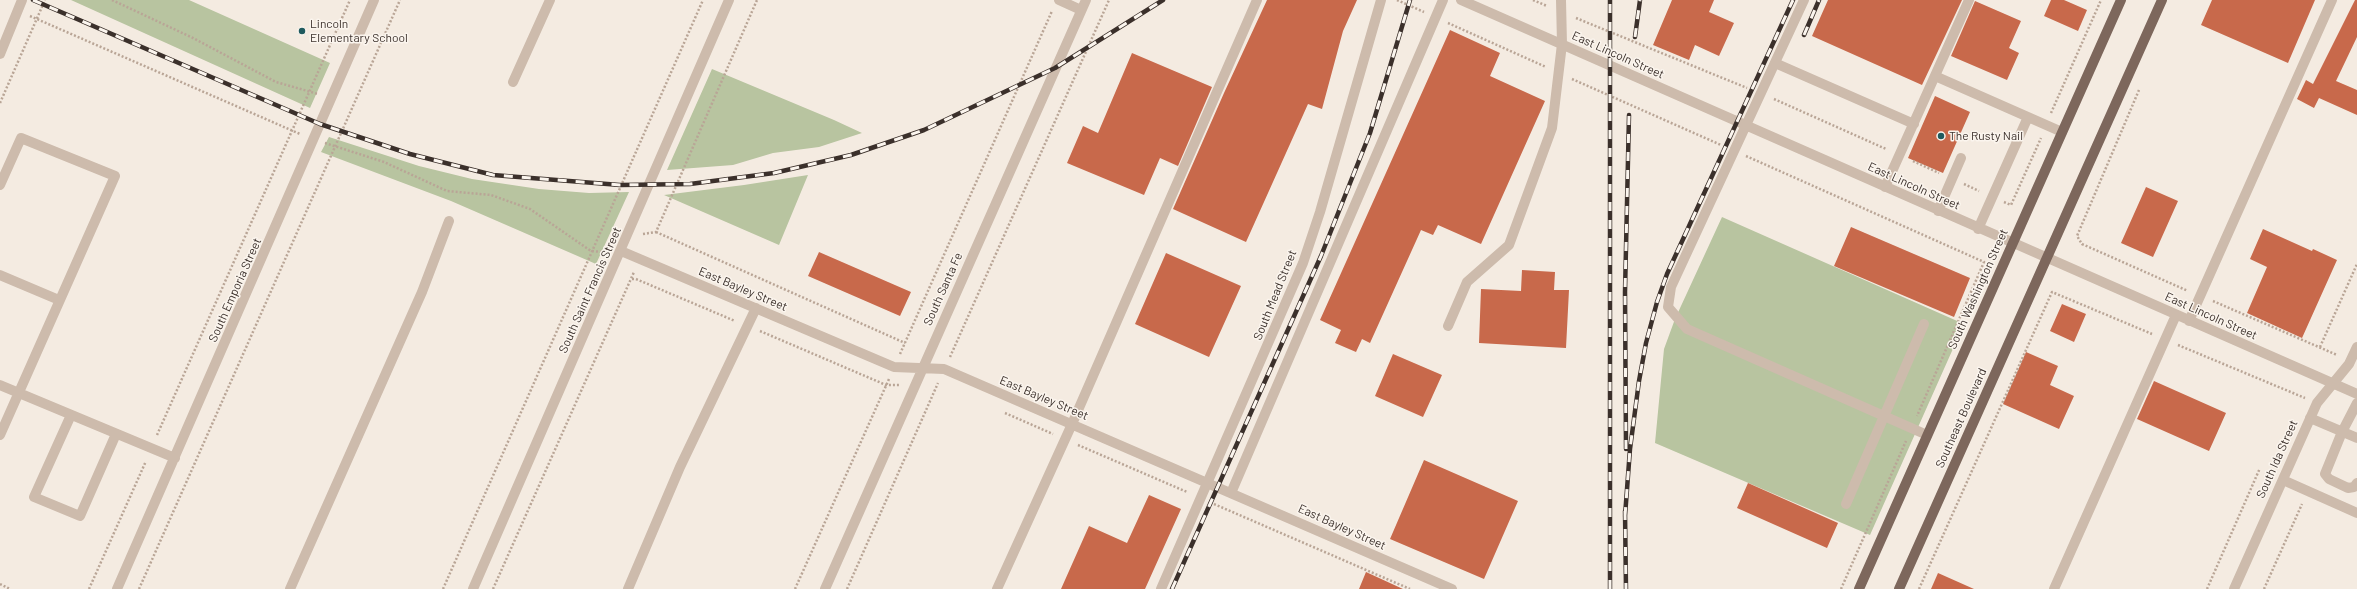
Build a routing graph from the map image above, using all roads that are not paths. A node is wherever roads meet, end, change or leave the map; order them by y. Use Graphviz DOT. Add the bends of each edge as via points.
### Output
graph roads {
  1 [pos="22,0"];
  2 [pos="374,0"];
  3 [pos="550,0"];
  4 [pos="729,0"];
  5 [pos="1086,0"];
  6 [pos="1257,0"];
  7 [pos="1382,0"];
  8 [pos="1443,0"];
  9 [pos="1461,0"];
  10 [pos="1561,0"];
  11 [pos="1804,0"];
  12 [pos="1969,0"];
  13 [pos="2121,0"];
  14 [pos="2162,0"];
  15 [pos="2332,0"];
  16 [pos="1056,4"];
  17 [pos="1081,10"];
  18 [pos="1562,44"];
  19 [pos="0,54"];
  20 [pos="1775,63"];
  21 [pos="1935,76"];
  22 [pos="513,82"];
  23 [pos="2028,117"];
  24 [pos="1914,124"];
  25 [pos="1746,125"];
  26 [pos="2062,132"];
  27 [pos="1961,158"];
  28 [pos="0,185"];
  29 [pos="1886,187"];
  30 [pos="1938,210"];
  31 [pos="449,221"];
  32 [pos="1978,228"];
  33 [pos="2012,244"];
  34 [pos="622,251"];
  35 [pos="2046,258"];
  36 [pos="0,275"];
  37 [pos="59,300"];
  38 [pos="756,308"];
  39 [pos="2176,315"];
  40 [pos="2189,321"];
  41 [pos="1924,324"];
  42 [pos="1448,326"];
  43 [pos="2357,347"];
  44 [pos="922,369"];
  45 [pos="2333,384"];
  46 [pos="0,385"];
  47 [pos="18,393"];
  48 [pos="2357,394"];
  49 [pos="2357,403"];
  50 [pos="71,415"];
  51 [pos="1884,416"];
  52 [pos="2310,418"];
  53 [pos="1072,424"];
  54 [pos="2342,432"];
  55 [pos="116,434"];
  56 [pos="0,435"];
  57 [pos="1927,435"];
  58 [pos="2357,438"];
  59 [pos="175,458"];
  60 [pos="2283,480"];
  61 [pos="1208,483"];
  62 [pos="2357,483"];
  63 [pos="1231,493"];
  64 [pos="1846,504"];
  65 [pos="2357,513"];
  66 [pos="117,589"];
  67 [pos="290,589"];
  68 [pos="473,589"];
  69 [pos="628,589"];
  70 [pos="825,589"];
  71 [pos="997,589"];
  72 [pos="1161,589"];
  73 [pos="1452,589"];
  74 [pos="1859,589"];
  75 [pos="1899,589"];
  76 [pos="2054,589"];
  77 [pos="2234,589"];
  1 -- 19 [label="street"];
  2 -- 59 [label="street, South Emporia Street"];
  3 -- 22 [label="street"];
  4 -- 34 [label="street, South Saint Francis Street"];
  5 -- 17 [label="street, South Santa Fe"];
  6 -- 53 [label="street"];
  7 -- 61 [label="street, South Mead Street" via="1303,262"];
  8 -- 63 [label="street"];
  9 -- 18 [label="street, East Lincoln Street"];
  10 -- 18 [label="street"];
  11 -- 20 [label="street"];
  12 -- 21 [label="street"];
  13 -- 26 [label="main road, South Washington Street"];
  14 -- 35 [label="main road"];
  15 -- 40 [label="street"];
  16 -- 17 [label="street"];
  17 -- 44 [label="street, South Santa Fe"];
  18 -- 25 [label="street, East Lincoln Street"];
  18 -- 42 [label="street" via="1552,128 1509,246 1467,282"];
  20 -- 24 [label="street"];
  20 -- 25 [label="street"];
  21 -- 23 [label="street"];
  21 -- 24 [label="street"];
  23 -- 26 [label="street"];
  23 -- 32 [label="street"];
  24 -- 29 [label="street"];
  25 -- 29 [label="street, East Lincoln Street"];
  25 -- 51 [label="street" via="1671,288 1668,307 1687,329"];
  26 -- 33 [label="main road, South Washington Street"];
  27 -- 30 [label="street"];
  28 -- 37 [label="street" via="21,138 114,176"];
  29 -- 30 [label="street, East Lincoln Street"];
  30 -- 32 [label="street, East Lincoln Street"];
  31 -- 67 [label="street" via="422,292"];
  32 -- 33 [label="street, East Lincoln Street"];
  33 -- 35 [label="street, East Lincoln Street"];
  33 -- 57 [label="main road, South Washington Street"];
  34 -- 38 [label="street, East Bayley Street"];
  34 -- 68 [label="street, South Saint Francis Street"];
  35 -- 39 [label="street, East Lincoln Street"];
  35 -- 75 [label="main road, Southeast Boulevard"];
  36 -- 37 [label="street"];
  37 -- 47 [label="street"];
  38 -- 44 [label="street, East Bayley Street" via="894,368"];
  38 -- 69 [label="street" via="680,467"];
  39 -- 40 [label="street, East Lincoln Street"];
  39 -- 76 [label="street"];
  40 -- 45 [label="street, East Lincoln Street"];
  41 -- 51 [label="street"];
  43 -- 45 [label="street, South Ida Street" via="2349,364"];
  44 -- 53 [label="street, East Bayley Street" via="944,369"];
  44 -- 70 [label="street, South Santa Fe"];
  45 -- 48 [label="street, East Lincoln Street"];
  45 -- 52 [label="street, South Ida Street" via="2317,403"];
  46 -- 47 [label="street"];
  47 -- 50 [label="street"];
  47 -- 56 [label="street"];
  49 -- 54 [label="street"];
  50 -- 55 [label="street"];
  50 -- 55 [label="street" via="34,496 80,516"];
  51 -- 57 [label="street"];
  51 -- 64 [label="street"];
  52 -- 54 [label="street"];
  52 -- 60 [label="street, South Ida Street"];
  53 -- 61 [label="street, East Bayley Street"];
  53 -- 71 [label="street"];
  54 -- 58 [label="street"];
  54 -- 62 [label="street" via="2325,474 2329,480 2348,488 2354,487"];
  55 -- 59 [label="street"];
  57 -- 74 [label="main road, South Washington Street"];
  59 -- 66 [label="street, South Emporia Street"];
  60 -- 65 [label="street"];
  60 -- 77 [label="street, South Ida Street"];
  61 -- 63 [label="street, East Bayley Street"];
  61 -- 72 [label="street, South Mead Street"];
  63 -- 73 [label="street, East Bayley Street"];
}
